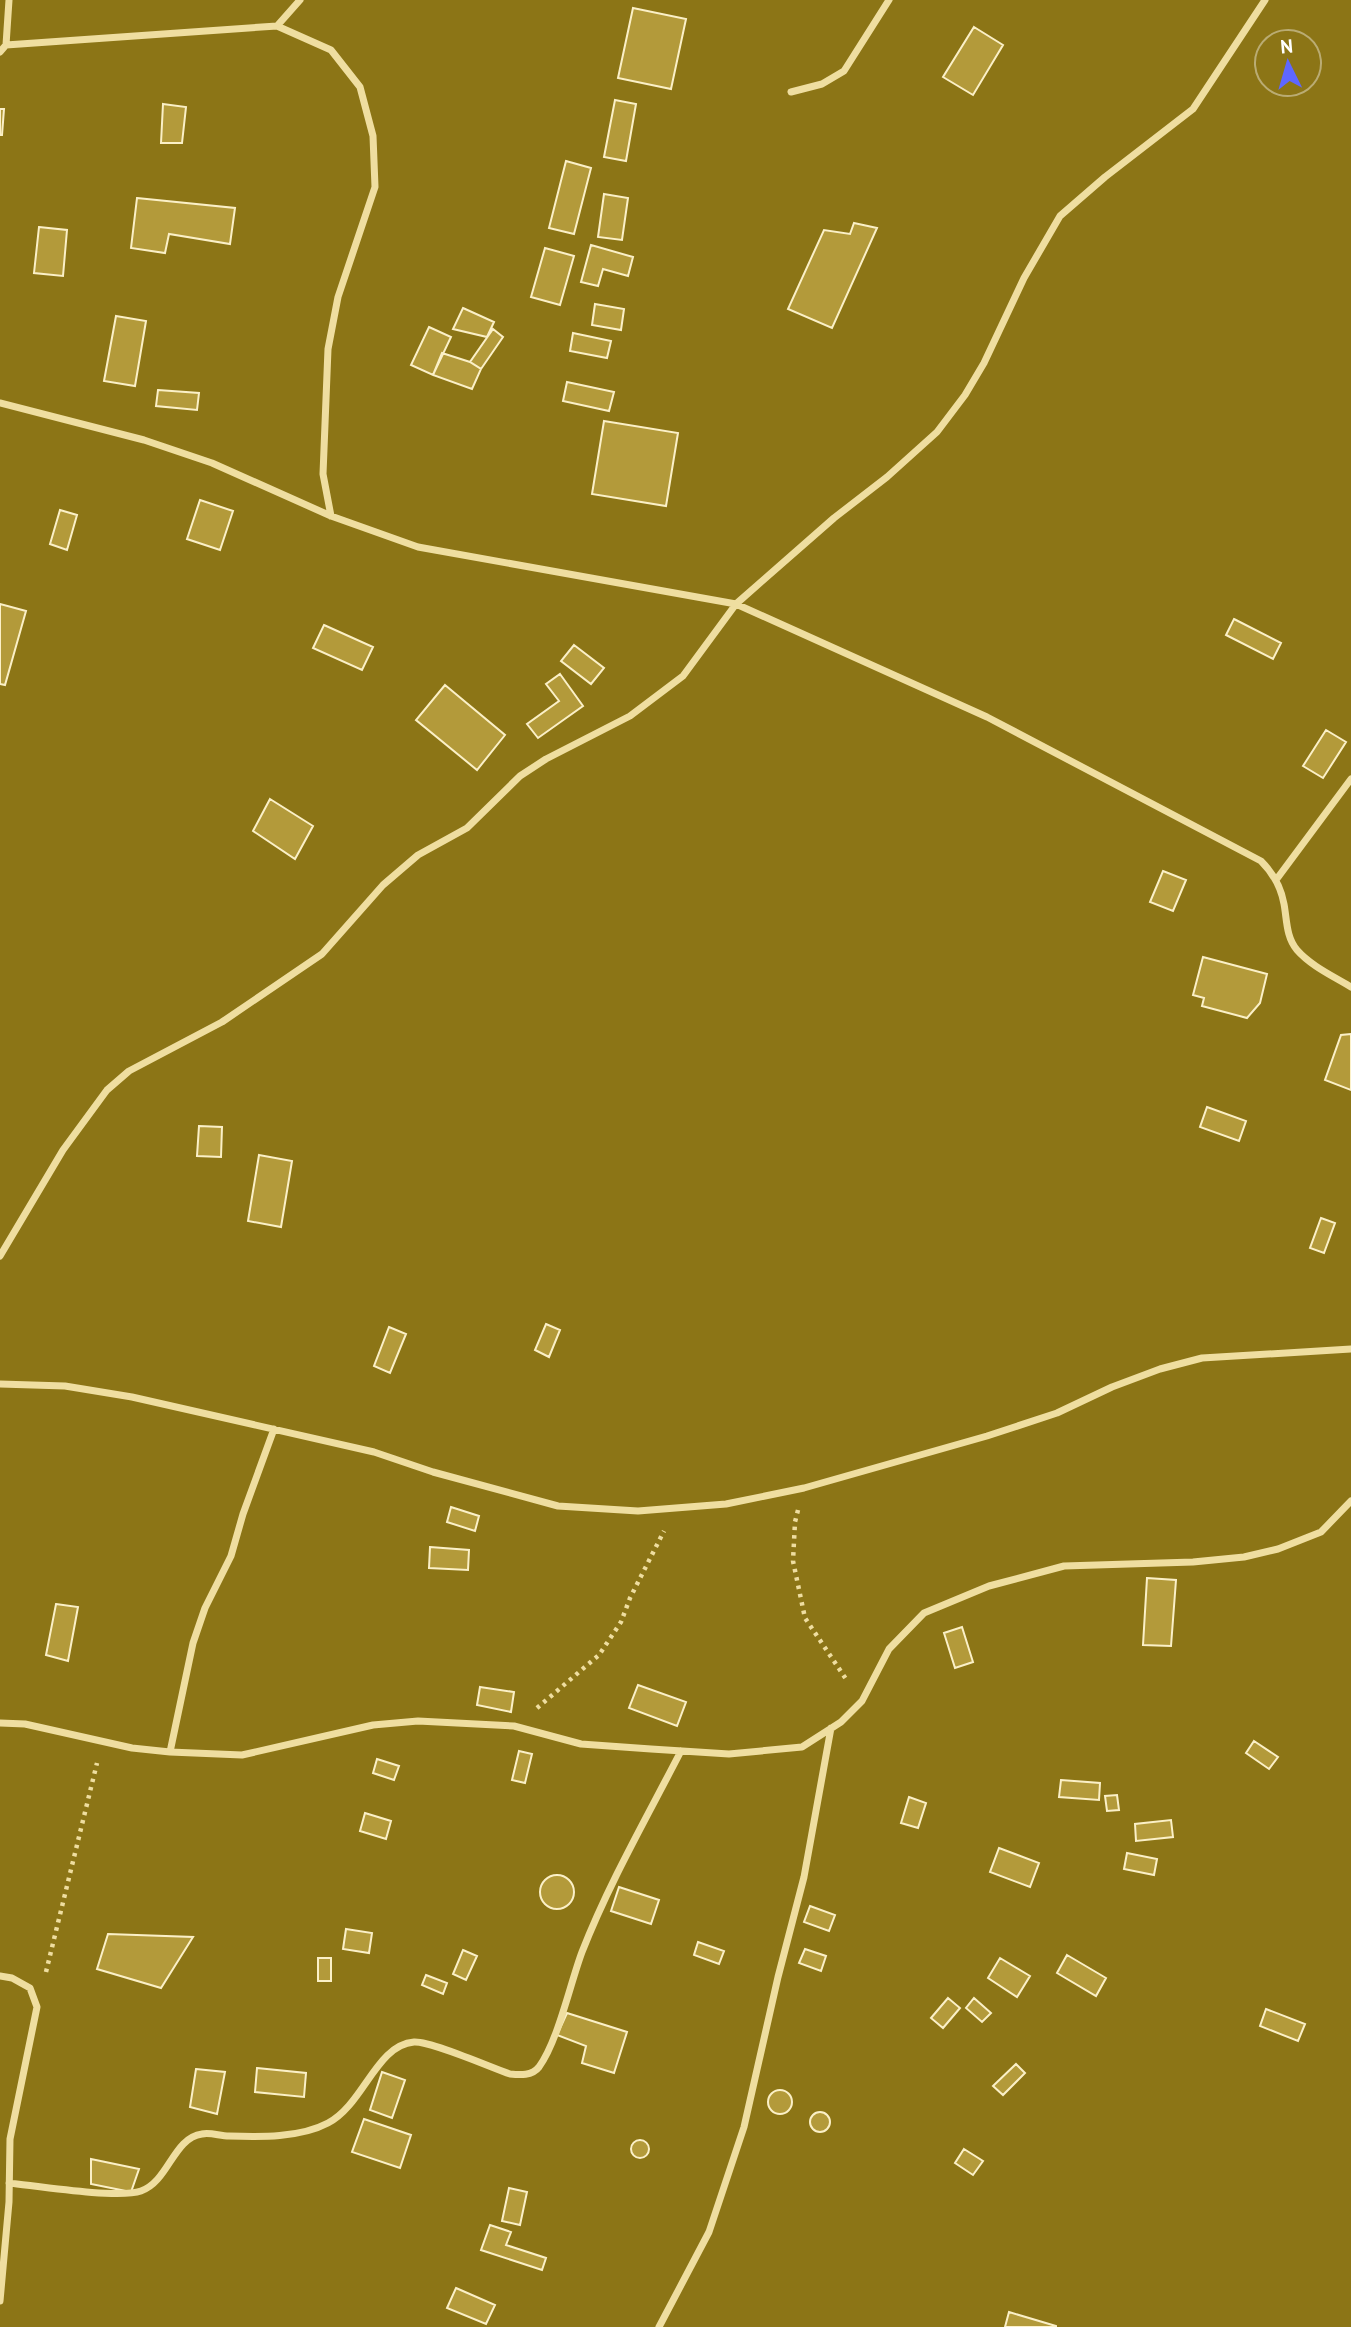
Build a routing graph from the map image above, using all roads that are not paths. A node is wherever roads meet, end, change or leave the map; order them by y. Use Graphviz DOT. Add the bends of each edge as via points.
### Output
graph roads {
  1 [pos="9,0"];
  2 [pos="300,0"];
  3 [pos="888,0"];
  4 [pos="1265,0"];
  5 [pos="277,26"];
  6 [pos="3,49"];
  7 [pos="791,92"];
  8 [pos="0,403"];
  9 [pos="331,516"];
  10 [pos="736,604"];
  11 [pos="1351,779"];
  12 [pos="1276,880"];
  13 [pos="1351,987"];
  14 [pos="0,1256"];
  15 [pos="1351,1349"];
  16 [pos="0,1384"];
  17 [pos="274,1429"];
  18 [pos="1351,1501"];
  19 [pos="0,1723"];
  20 [pos="831,1728"];
  21 [pos="681,1751"];
  22 [pos="170,1752"];
  23 [pos="0,1976"];
  24 [pos="9,2183"];
  25 [pos="0,2301"];
  26 [pos="659,2327"];
  1 -- 6 [label="street"];
  2 -- 5 [label="street"];
  3 -- 7 [label="street" via="844,71 822,84"];
  4 -- 10 [label="street" via="1193,109 1060,216 1024,278 984,363 937,432"];
  5 -- 6 [label="street"];
  5 -- 9 [label="street" via="331,50 360,87 373,136 375,187 338,297 328,349 323,474"];
  8 -- 9 [label="street" via="144,440 212,463"];
  9 -- 10 [label="street" via="418,547"];
  10 -- 12 [label="street" via="987,717 1261,861"];
  10 -- 14 [label="street" via="683,676 630,716 520,776 467,828 418,855 383,885 322,954 222,1022 129,1071 107,1090 63,1150"];
  11 -- 12 [label="street"];
  12 -- 13 [label="street" via="1288,933 1297,949"];
  15 -- 17 [label="street" via="1202,1359 1160,1369 1057,1413 987,1436 804,1488 726,1504 638,1511 558,1506 374,1452"];
  16 -- 17 [label="street" via="65,1386 132,1397"];
  17 -- 22 [label="street" via="231,1556 192,1643"];
  18 -- 20 [label="street" via="1321,1532 1278,1549 1193,1562 1064,1566 989,1586 924,1613 889,1649 862,1701"];
  19 -- 22 [label="street"];
  20 -- 21 [label="street" via="802,1747 729,1754"];
  20 -- 26 [label="street" via="804,1877 744,2127 709,2232"];
  21 -- 22 [label="street" via="581,1744 514,1726 418,1721 373,1725 242,1755"];
  21 -- 24 [label="street" via="588,1939 547,2054 536,2070 523,2076 510,2074 417,2042 401,2045 386,2055 350,2107 327,2124 293,2134 201,2134 184,2143 164,2172 141,2191 111,2193"];
  23 -- 24 [label="street" via="30,1988 37,2007 10,2139"];
  24 -- 25 [label="street"];
}
